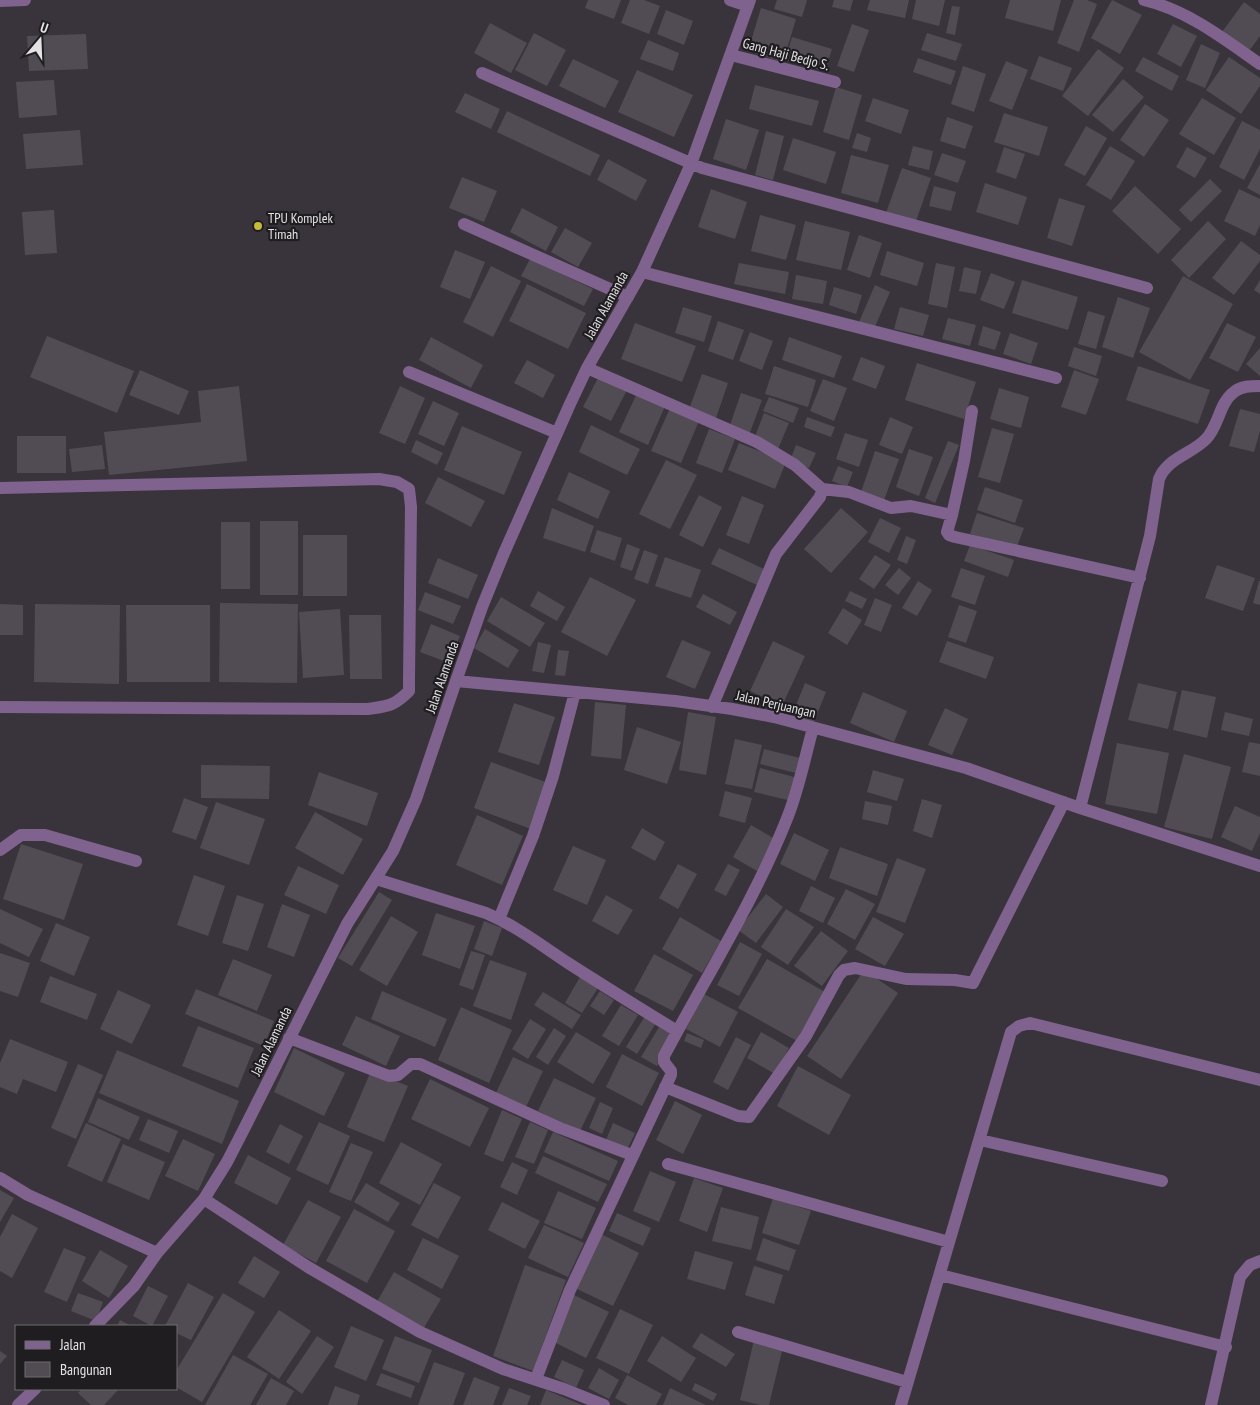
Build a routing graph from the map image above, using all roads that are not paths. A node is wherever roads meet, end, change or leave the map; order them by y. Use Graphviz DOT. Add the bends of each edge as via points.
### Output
graph roads {
  1 [pos="25,0"];
  2 [pos="730,0"];
  3 [pos="1144,0"];
  4 [pos="0,1"];
  5 [pos="749,3"];
  6 [pos="730,55"];
  7 [pos="1260,64"];
  8 [pos="482,73"];
  9 [pos="834,82"];
  10 [pos="691,164"];
  11 [pos="464,224"];
  12 [pos="642,272"];
  13 [pos="1147,288"];
  14 [pos="628,296"];
  15 [pos="587,368"];
  16 [pos="408,372"];
  17 [pos="1056,378"];
  18 [pos="1260,386"];
  19 [pos="972,411"];
  20 [pos="557,433"];
  21 [pos="0,488"];
  22 [pos="822,488"];
  23 [pos="952,515"];
  24 [pos="1140,578"];
  25 [pos="456,680"];
  26 [pos="575,692"];
  27 [pos="0,707"];
  28 [pos="712,707"];
  29 [pos="813,728"];
  30 [pos="1064,802"];
  31 [pos="1080,808"];
  32 [pos="0,850"];
  33 [pos="136,861"];
  34 [pos="1260,866"];
  35 [pos="376,879"];
  36 [pos="500,919"];
  37 [pos="677,1031"];
  38 [pos="289,1038"];
  39 [pos="1260,1080"];
  40 [pos="665,1087"];
  41 [pos="980,1140"];
  42 [pos="632,1155"];
  43 [pos="668,1164"];
  44 [pos="0,1178"];
  45 [pos="1162,1182"];
  46 [pos="204,1199"];
  47 [pos="949,1242"];
  48 [pos="157,1253"];
  49 [pos="1260,1261"];
  50 [pos="940,1275"];
  51 [pos="96,1325"];
  52 [pos="738,1332"];
  53 [pos="1226,1347"];
  54 [pos="536,1380"];
  55 [pos="908,1382"];
  56 [pos="34,1390"];
  57 [pos="18,1405"];
  58 [pos="604,1405"];
  59 [pos="901,1405"];
  60 [pos="1211,1405"];
  1 -- 4 [label="street"];
  2 -- 5 [label="street"];
  3 -- 7 [label="street" via="1198,23"];
  5 -- 6 [label="street, Jalan Alamanda"];
  6 -- 9 [label="street, Gang Haji Bedjo S."];
  6 -- 10 [label="street, Jalan Alamanda"];
  8 -- 10 [label="street"];
  10 -- 12 [label="street, Jalan Alamanda"];
  10 -- 13 [label="street"];
  11 -- 14 [label="street"];
  12 -- 14 [label="street, Jalan Alamanda"];
  12 -- 17 [label="street"];
  14 -- 15 [label="street, Jalan Alamanda"];
  15 -- 20 [label="street, Jalan Alamanda"];
  15 -- 22 [label="street" via="757,442 794,465"];
  16 -- 20 [label="street"];
  18 -- 24 [label="street" via="1236,390 1228,397 1208,438 1162,470"];
  19 -- 23 [label="street"];
  20 -- 25 [label="street, Jalan Alamanda" via="504,553"];
  21 -- 27 [label="street" via="379,479 396,482 409,489 411,507 410,679 409,691 397,702 368,709"];
  22 -- 23 [label="street" via="848,492 891,508 911,506"];
  22 -- 28 [label="street" via="820,497 776,554"];
  23 -- 24 [label="street" via="949,535"];
  24 -- 31 [label="street"];
  25 -- 26 [label="street, Jalan Perjuangan"];
  25 -- 35 [label="street, Jalan Alamanda" via="416,799 393,851"];
  26 -- 28 [label="street, Jalan Perjuangan"];
  26 -- 36 [label="street" via="553,776"];
  28 -- 29 [label="street, Jalan Perjuangan" via="774,717"];
  29 -- 30 [label="street, Jalan Perjuangan" via="966,768"];
  29 -- 37 [label="street" via="801,777 774,849"];
  30 -- 31 [label="street, Jalan Perjuangan"];
  30 -- 40 [label="street" via="973,982 906,979 855,968 844,970 806,1036 749,1117 738,1116"];
  31 -- 34 [label="street, Jalan Perjuangan"];
  32 -- 33 [label="street" via="21,835 46,835"];
  35 -- 36 [label="street"];
  35 -- 38 [label="street, Jalan Alamanda" via="347,924"];
  36 -- 37 [label="street"];
  37 -- 40 [label="street" via="664,1056 664,1062 671,1070"];
  38 -- 42 [label="street" via="389,1076 398,1075 411,1064 420,1064 560,1128"];
  38 -- 46 [label="street, Jalan Alamanda" via="241,1136"];
  39 -- 41 [label="street" via="1030,1023 1011,1032"];
  40 -- 42 [label="street"];
  41 -- 45 [label="street"];
  41 -- 47 [label="street"];
  42 -- 54 [label="street" via="570,1290"];
  43 -- 47 [label="street"];
  44 -- 48 [label="street" via="28,1195"];
  46 -- 48 [label="street, Jalan Alamanda"];
  46 -- 54 [label="street" via="308,1267 420,1332 502,1369"];
  47 -- 50 [label="street"];
  48 -- 51 [label="street, Jalan Alamanda" via="134,1286"];
  49 -- 53 [label="street" via="1250,1265 1240,1277"];
  50 -- 53 [label="street"];
  50 -- 55 [label="street"];
  52 -- 55 [label="street"];
  53 -- 60 [label="street"];
  54 -- 58 [label="street"];
  55 -- 59 [label="street"];
  56 -- 57 [label="street"];
}
